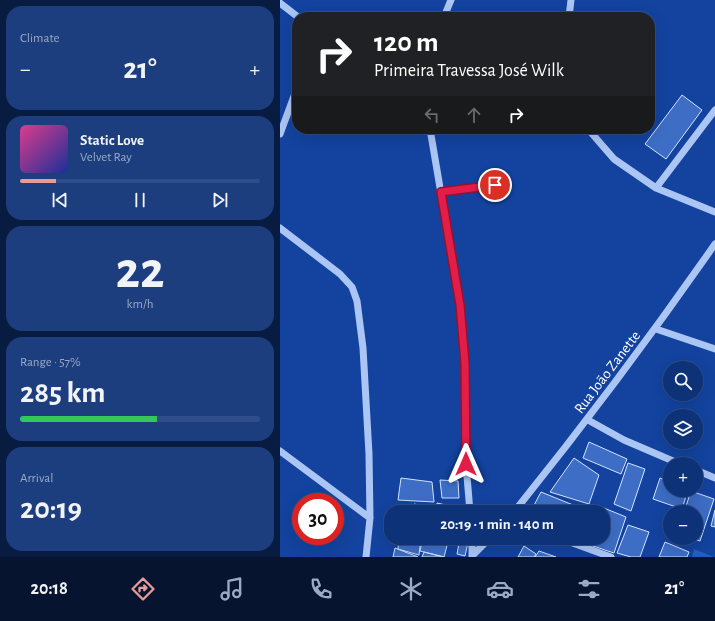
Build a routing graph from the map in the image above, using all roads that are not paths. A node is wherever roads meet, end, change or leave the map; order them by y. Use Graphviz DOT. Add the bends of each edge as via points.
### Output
graph roads {
  1 [pos="451,0"];
  2 [pos="572,0"];
  3 [pos="280,3"];
  4 [pos="292,12"];
  5 [pos="446,12"];
  6 [pos="570,12"];
  7 [pos="292,102"];
  8 [pos="715,110"];
  9 [pos="280,134"];
  10 [pos="431,134"];
  11 [pos="592,134"];
  12 [pos="495,185"];
  13 [pos="656,188"];
  14 [pos="441,192"];
  15 [pos="715,212"];
  16 [pos="280,228"];
  17 [pos="715,244"];
  18 [pos="656,330"];
  19 [pos="715,350"];
  20 [pos="588,420"];
  21 [pos="280,451"];
  22 [pos="664,457"];
  23 [pos="703,473"];
  24 [pos="715,478"];
  25 [pos="469,505"];
  26 [pos="520,505"];
  27 [pos="370,518"];
  28 [pos="472,545"];
  29 [pos="483,545"];
  30 [pos="579,545"];
  31 [pos="473,556"];
  32 [pos="366,557"];
  33 [pos="612,557"];
  1 -- 5 [label="street"];
  2 -- 6 [label="street"];
  3 -- 4 [label="street"];
  7 -- 9 [label="street"];
  8 -- 13 [label="street"];
  10 -- 14 [label="street"];
  11 -- 13 [label="street" via="614,159"];
  12 -- 14 [label="street"];
  13 -- 15 [label="street"];
  14 -- 25 [label="street" via="460,305 464,348 466,464"];
  16 -- 27 [label="street" via="340,274 352,287 357,301 363,348"];
  17 -- 18 [label="street, Rua João Zanette"];
  18 -- 19 [label="street"];
  18 -- 20 [label="street, Rua João Zanette"];
  20 -- 22 [label="street" via="624,440"];
  20 -- 26 [label="street, Rua João Zanette"];
  21 -- 27 [label="street"];
  23 -- 24 [label="street"];
  27 -- 32 [label="street"];
  28 -- 31 [label="street"];
  29 -- 31 [label="street"];
  30 -- 33 [label="street"];
}
